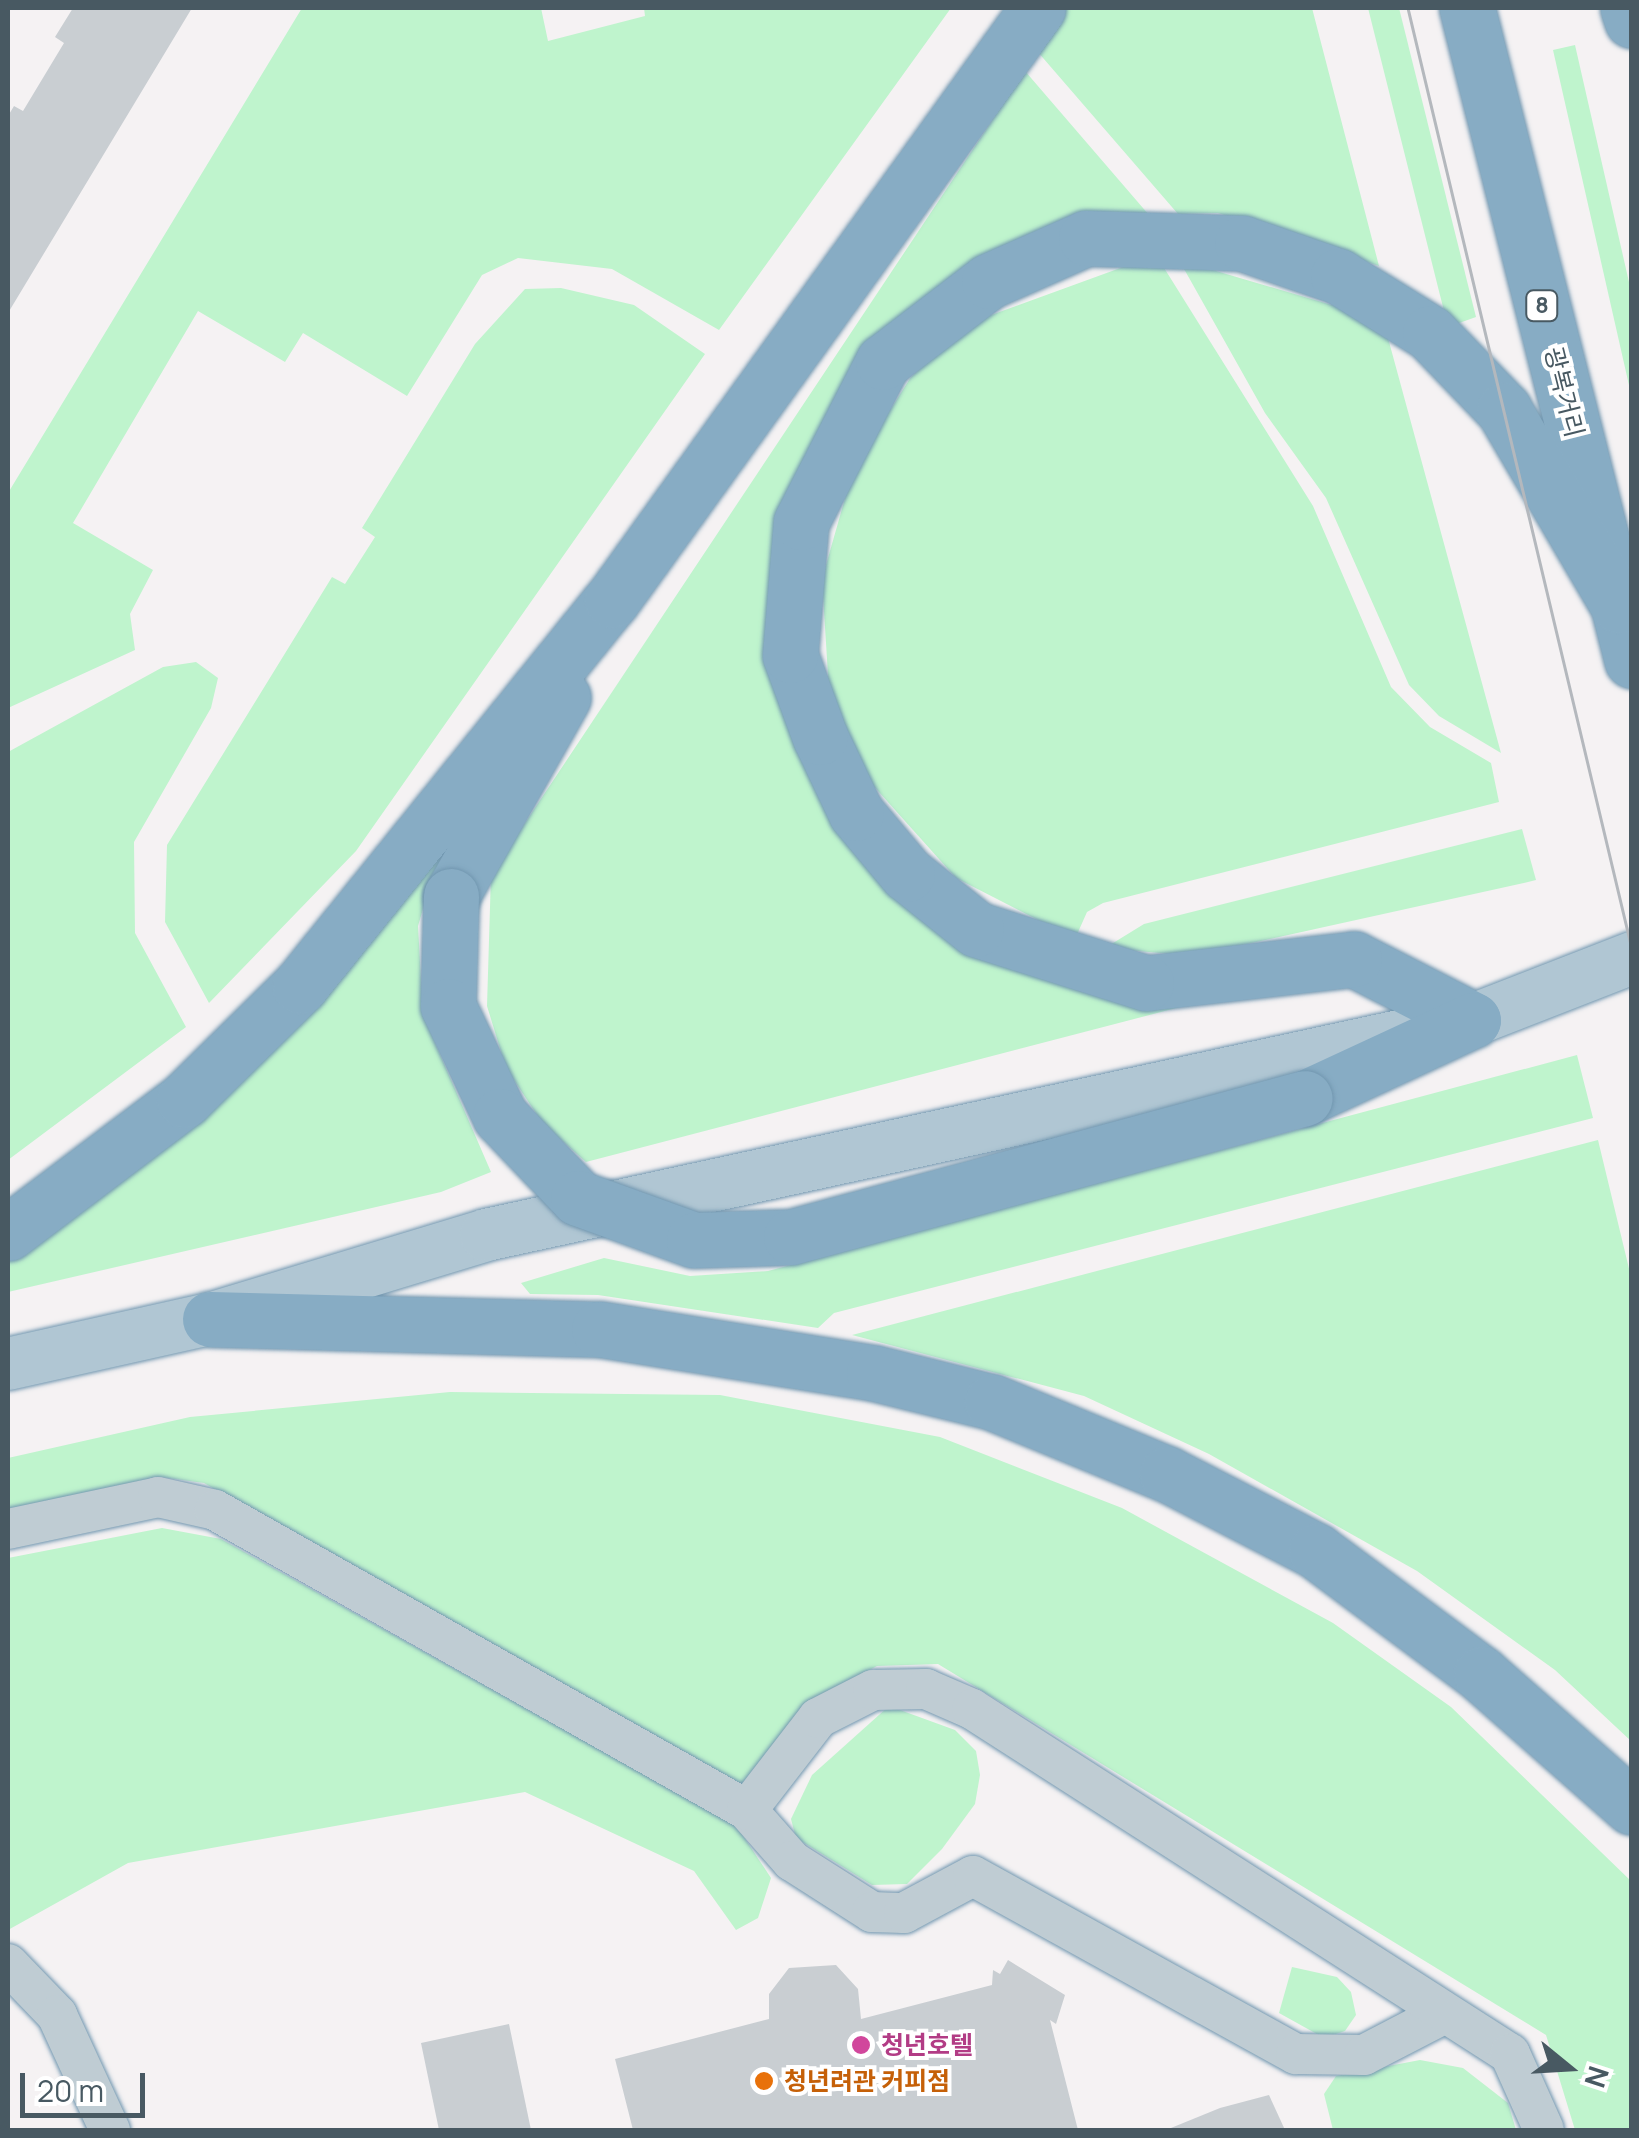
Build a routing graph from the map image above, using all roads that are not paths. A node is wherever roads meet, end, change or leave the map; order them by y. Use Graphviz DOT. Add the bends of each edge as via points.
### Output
graph roads {
  1 [pos="1038,8"];
  2 [pos="1467,8"];
  3 [pos="1628,8"];
  4 [pos="1632,20"];
  5 [pos="612,600"];
  6 [pos="1618,605"];
  7 [pos="1632,660"];
  8 [pos="1632,958"];
  9 [pos="1473,1020"];
  10 [pos="8,1233"];
  11 [pos="210,1318"];
  12 [pos="8,1364"];
  13 [pos="8,1530"];
  14 [pos="1632,1807"];
  15 [pos="747,1810"];
  16 [pos="8,1964"];
  17 [pos="1445,2013"];
  18 [pos="110,2130"];
  19 [pos="1544,2130"];
  1 -- 5 [label="highway"];
  2 -- 6 [label="highway, 광복거리 / 8"];
  3 -- 4 [label="highway"];
  5 -- 9 [label="highway, bridge" via="451,896 448,1006 500,1116 578,1198 694,1240 790,1236 1305,1098"];
  5 -- 10 [label="highway" via="300,986 184,1100"];
  6 -- 7 [label="highway, 광복거리 / 8"];
  6 -- 9 [label="highway" via="1504,410 1430,333 1338,276 1223,241 1086,238 989,282 883,362 801,522 790,655 820,737 856,813 907,874 976,929 1146,983 1354,959"];
  8 -- 9 [label="main road"];
  9 -- 11 [label="main road" via="486,1235"];
  11 -- 12 [label="main road"];
  11 -- 14 [label="highway" via="599,1329 874,1373 992,1402 1167,1474 1316,1551 1481,1674"];
  13 -- 15 [label="street" via="158,1497 214,1510"];
  15 -- 17 [label="street" via="792,1860 872,1912 904,1913 972,1876 1296,2054 1364,2055"];
  15 -- 17 [label="street" via="818,1718 873,1690 926,1689 972,1709"];
  16 -- 18 [label="street" via="56,2015"];
  17 -- 19 [label="street" via="1510,2054"];
}
